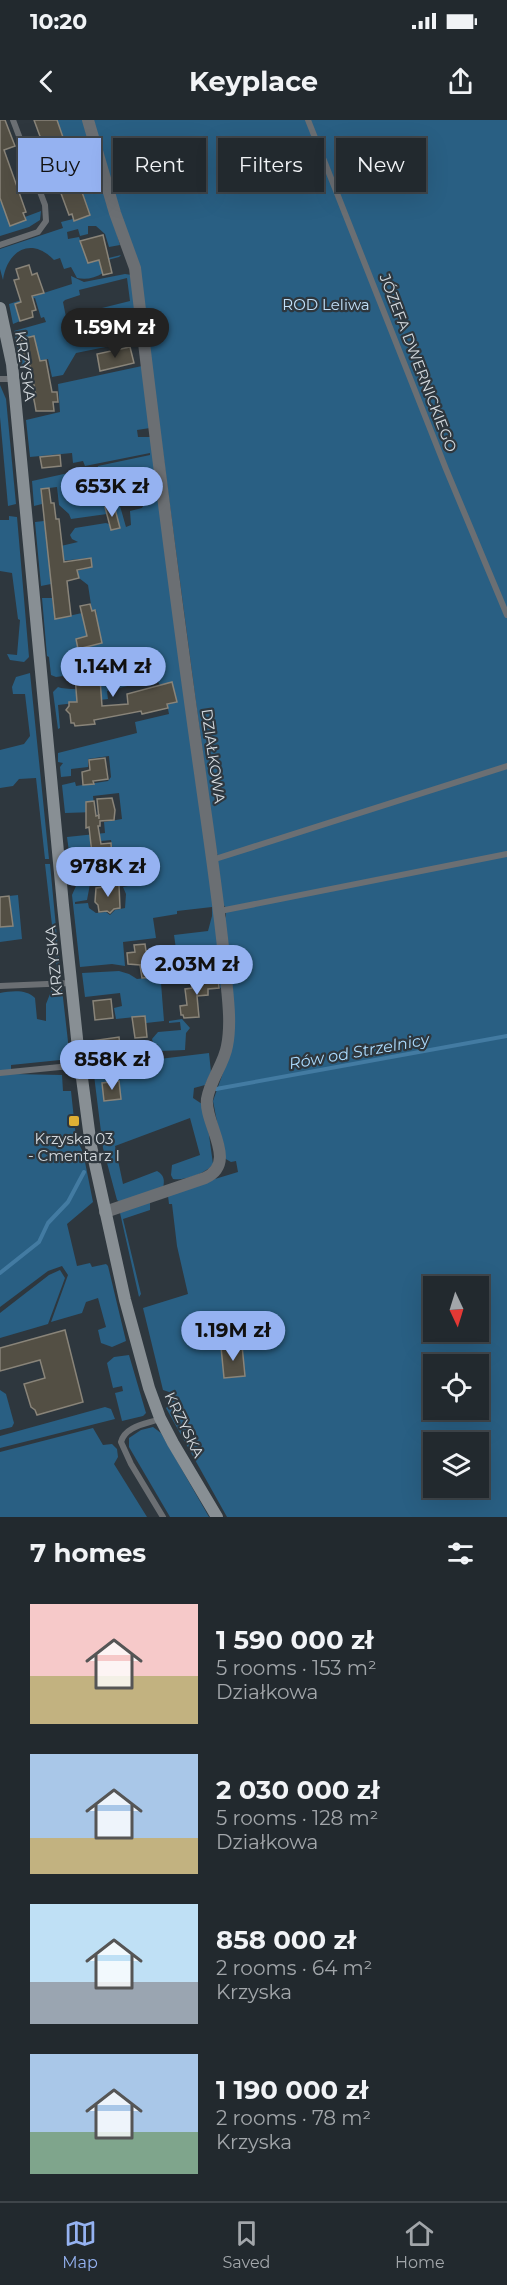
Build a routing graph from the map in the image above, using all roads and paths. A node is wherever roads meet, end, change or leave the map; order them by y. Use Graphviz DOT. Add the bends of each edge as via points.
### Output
graph roads {
  1 [pos="13,120"];
  2 [pos="88,120"];
  3 [pos="308,120"];
  4 [pos="0,245"];
  5 [pos="0,308"];
  6 [pos="6,379"];
  7 [pos="507,615"];
  8 [pos="507,766"];
  9 [pos="507,854"];
  10 [pos="212,860"];
  11 [pos="220,911"];
  12 [pos="71,983"];
  13 [pos="0,986"];
  14 [pos="80,1065"];
  15 [pos="0,1073"];
  16 [pos="105,1212"];
  17 [pos="160,1419"];
  18 [pos="163,1517"];
  19 [pos="217,1517"];
  1 -- 4 [label="lane" via="45,205 46,221 38,232"];
  2 -- 10 [label="street, DZIAŁKOWA" via="135,268"];
  3 -- 7 [label="lane, JÓZEFA DWERNICKIEGO"];
  5 -- 6 [label="street, KRZYSKA" via="6,333"];
  6 -- 12 [label="street, KRZYSKA"];
  8 -- 10 [label="lane"];
  9 -- 11 [label="lane"];
  10 -- 11 [label="street, DZIAŁKOWA"];
  11 -- 16 [label="street, DZIAŁKOWA" via="229,1013 227,1048 207,1100 220,1153 219,1167 215,1174 205,1178"];
  12 -- 13 [label="lane"];
  12 -- 14 [label="street, KRZYSKA"];
  14 -- 15 [label="lane"];
  14 -- 16 [label="street, KRZYSKA"];
  16 -- 17 [label="street, KRZYSKA" via="126,1304"];
  17 -- 18 [label="lane" via="131,1429 121,1442"];
  17 -- 19 [label="street, KRZYSKA"];
}
